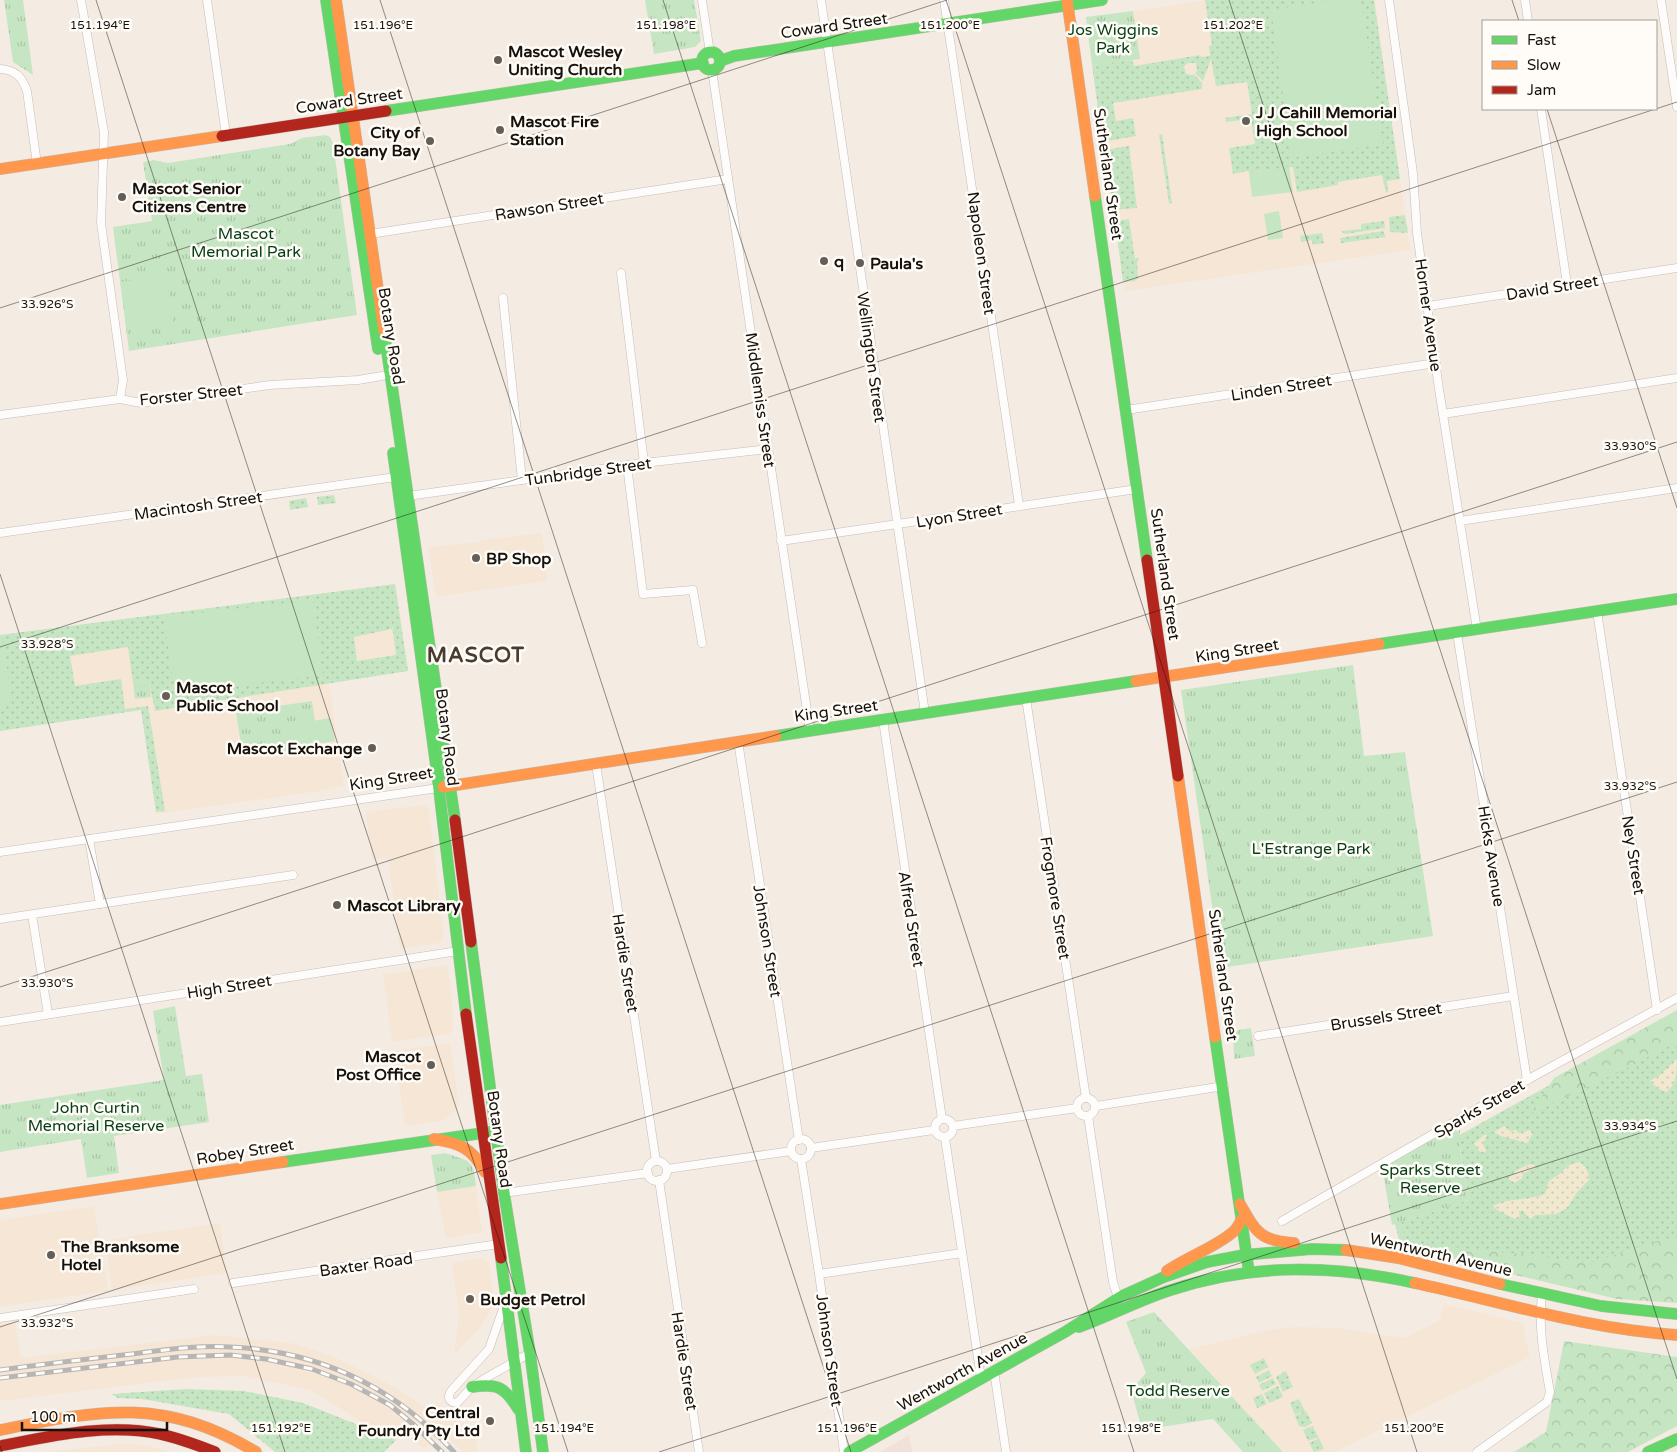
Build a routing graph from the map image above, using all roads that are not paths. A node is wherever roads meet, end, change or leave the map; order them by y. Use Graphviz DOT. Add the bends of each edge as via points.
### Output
graph roads {
  1 [pos="81,0"];
  2 [pos="206,0"];
  3 [pos="326,0"];
  4 [pos="336,0"];
  5 [pos="702,0"];
  6 [pos="820,0"];
  7 [pos="944,0"];
  8 [pos="1102,0"];
  9 [pos="1389,0"];
  10 [pos="1525,0"];
  11 [pos="1661,0"];
  12 [pos="1067,3"];
  13 [pos="1528,20"];
  14 [pos="948,25"];
  15 [pos="827,42"];
  16 [pos="710,53"];
  17 [pos="720,61"];
  18 [pos="707,67"];
  19 [pos="0,69"];
  20 [pos="1677,107"];
  21 [pos="1541,110"];
  22 [pos="348,117"];
  23 [pos="226,135"];
  24 [pos="103,154"];
  25 [pos="37,164"];
  26 [pos="0,170"];
  27 [pos="728,178"];
  28 [pos="370,234"];
  29 [pos="1677,268"];
  30 [pos="621,273"];
  31 [pos="1567,284"];
  32 [pos="503,298"];
  33 [pos="1428,306"];
  34 [pos="1436,363"];
  35 [pos="382,376"];
  36 [pos="1677,378"];
  37 [pos="120,399"];
  38 [pos="1126,410"];
  39 [pos="0,414"];
  40 [pos="1443,414"];
  41 [pos="768,449"];
  42 [pos="644,463"];
  43 [pos="627,465"];
  44 [pos="396,477"];
  45 [pos="522,480"];
  46 [pos="1677,488"];
  47 [pos="1137,489"];
  48 [pos="408,496"];
  49 [pos="1019,506"];
  50 [pos="1460,521"];
  51 [pos="897,524"];
  52 [pos="0,533"];
  53 [pos="781,542"];
  54 [pos="1677,599"];
  55 [pos="1597,611"];
  56 [pos="1477,630"];
  57 [pos="1457,633"];
  58 [pos="702,643"];
  59 [pos="1165,677"];
  60 [pos="1026,698"];
  61 [pos="925,713"];
  62 [pos="882,720"];
  63 [pos="810,731"];
  64 [pos="738,741"];
  65 [pos="596,764"];
  66 [pos="450,786"];
  67 [pos="438,788"];
  68 [pos="90,839"];
  69 [pos="0,852"];
  70 [pos="293,875"];
  71 [pos="100,904"];
  72 [pos="32,914"];
  73 [pos="0,919"];
  74 [pos="458,951"];
  75 [pos="1513,996"];
  76 [pos="1677,998"];
  77 [pos="1657,1010"];
  78 [pos="48,1014"];
  79 [pos="0,1022"];
  80 [pos="1258,1036"];
  81 [pos="1527,1080"];
  82 [pos="1224,1086"];
  83 [pos="1086,1098"];
  84 [pos="1096,1106"];
  85 [pos="1077,1108"];
  86 [pos="1088,1116"];
  87 [pos="942,1119"];
  88 [pos="953,1126"];
  89 [pos="934,1130"];
  90 [pos="495,1131"];
  91 [pos="482,1133"];
  92 [pos="945,1138"];
  93 [pos="434,1139"];
  94 [pos="799,1140"];
  95 [pos="811,1148"];
  96 [pos="791,1150"];
  97 [pos="802,1159"];
  98 [pos="656,1161"];
  99 [pos="667,1169"];
  100 [pos="648,1173"];
  101 [pos="659,1180"];
  102 [pos="498,1193"];
  103 [pos="0,1204"];
  104 [pos="1240,1204"];
  105 [pos="1242,1219"];
  106 [pos="1282,1221"];
  107 [pos="499,1244"];
  108 [pos="1327,1248"];
  109 [pos="962,1253"];
  110 [pos="1247,1254"];
  111 [pos="1249,1272"];
  112 [pos="819,1274"];
  113 [pos="1151,1282"];
  114 [pos="233,1283"];
  115 [pos="194,1289"];
  116 [pos="1542,1294"];
  117 [pos="1118,1298"];
  118 [pos="506,1300"];
  119 [pos="1540,1314"];
  120 [pos="1677,1314"];
  121 [pos="0,1318"];
  122 [pos="1065,1332"];
  123 [pos="1677,1335"];
  124 [pos="530,1353"];
  125 [pos="514,1361"];
  126 [pos="994,1371"];
  127 [pos="981,1378"];
  128 [pos="472,1387"];
  129 [pos="520,1415"];
  130 [pos="0,1430"];
  131 [pos="1677,1439"];
  132 [pos="0,1446"];
  133 [pos="215,1452"];
  134 [pos="256,1452"];
  135 [pos="526,1452"];
  136 [pos="543,1452"];
  137 [pos="699,1452"];
  138 [pos="844,1452"];
  139 [pos="849,1452"];
  140 [pos="1006,1452"];
  141 [pos="1477,1452"];
  142 [pos="1648,1452"];
  1 -- 24 [label="street" via="104,132"];
  2 -- 23 [label="street"];
  3 -- 22 [label="main road, Botany Road"];
  4 -- 22 [label="main road, Botany Road"];
  5 -- 16 [label="street"];
  6 -- 15 [label="street, Wellington Street"];
  7 -- 14 [label="street, Napoleon Street"];
  8 -- 12 [label="main road, Coward Street"];
  9 -- 33 [label="street, Horner Avenue"];
  10 -- 13 [label="street"];
  11 -- 20 [label="street"];
  12 -- 14 [label="main road, Coward Street"];
  12 -- 38 [label="main road, Sutherland Street"];
  14 -- 15 [label="main road, Coward Street"];
  14 -- 49 [label="street, Napoleon Street"];
  15 -- 17 [label="main road, Coward Street"];
  15 -- 51 [label="street, Wellington Street"];
  16 -- 17 [label="main road" via="716,54"];
  16 -- 18 [label="main road" via="704,57"];
  17 -- 18 [label="main road" via="719,66"];
  18 -- 22 [label="main road, Coward Street"];
  18 -- 27 [label="street, Middlemiss Street"];
  19 -- 25 [label="street" via="16,74 22,80"];
  21 -- 31 [label="street"];
  22 -- 23 [label="main road, Coward Street"];
  22 -- 28 [label="main road, Botany Road"];
  22 -- 35 [label="main road, Botany Road"];
  23 -- 24 [label="main road, Coward Street"];
  24 -- 25 [label="main road, Coward Street"];
  24 -- 37 [label="street" via="101,223 123,380"];
  25 -- 26 [label="main road, Coward Street"];
  27 -- 28 [label="street, Rawson Street"];
  27 -- 41 [label="street, Middlemiss Street"];
  28 -- 48 [label="main road, Botany Road"];
  29 -- 31 [label="street, David Street"];
  30 -- 42 [label="street"];
  31 -- 33 [label="street, David Street"];
  32 -- 45 [label="street"];
  33 -- 34 [label="street, Horner Avenue"];
  34 -- 38 [label="street, Linden Street"];
  34 -- 40 [label="street, Horner Avenue"];
  35 -- 37 [label="street, Forster Street" via="270,385 141,403"];
  35 -- 44 [label="main road, Botany Road"];
  36 -- 40 [label="street"];
  37 -- 39 [label="street, Forster Street"];
  38 -- 47 [label="main road, Sutherland Street"];
  40 -- 50 [label="street, Horner Avenue"];
  41 -- 42 [label="street, Tunbridge Street"];
  41 -- 53 [label="street, Middlemiss Street"];
  42 -- 43 [label="street, Tunbridge Street"];
  43 -- 45 [label="street, Tunbridge Street"];
  43 -- 58 [label="street" via="643,594 693,590"];
  44 -- 52 [label="street, Macintosh Street"];
  44 -- 67 [label="main road, Botany Road"];
  45 -- 48 [label="street, Tunbridge Street"];
  46 -- 50 [label="street"];
  47 -- 49 [label="street, Lyon Street"];
  47 -- 59 [label="main road, Sutherland Street"];
  48 -- 66 [label="main road, Botany Road"];
  49 -- 51 [label="street, Lyon Street"];
  50 -- 56 [label="street, Horner Avenue"];
  51 -- 53 [label="street, Lyon Street"];
  51 -- 61 [label="street, Wellington Street"];
  53 -- 63 [label="street, Middlemiss Street"];
  54 -- 55 [label="main road, King Street"];
  55 -- 56 [label="main road, King Street"];
  55 -- 77 [label="street, Ney Street"];
  56 -- 57 [label="main road, King Street"];
  57 -- 59 [label="main road, King Street"];
  57 -- 75 [label="street, Hicks Avenue"];
  59 -- 60 [label="main road, King Street"];
  59 -- 82 [label="main road, Sutherland Street"];
  60 -- 61 [label="main road, King Street"];
  60 -- 83 [label="street, Frogmore Street"];
  61 -- 62 [label="main road, King Street"];
  62 -- 63 [label="main road, King Street"];
  62 -- 87 [label="street, Alfred Street"];
  63 -- 64 [label="main road, King Street"];
  64 -- 65 [label="main road, King Street"];
  64 -- 94 [label="street, Johnson Street"];
  65 -- 66 [label="main road, King Street"];
  65 -- 98 [label="street, Hardie Street"];
  66 -- 67 [label="main road, King Street"];
  66 -- 90 [label="main road, Botany Road"];
  67 -- 68 [label="street, King Street"];
  67 -- 74 [label="main road, Botany Road"];
  68 -- 69 [label="street, King Street"];
  68 -- 71 [label="street"];
  70 -- 71 [label="street"];
  71 -- 72 [label="street"];
  72 -- 73 [label="street"];
  72 -- 78 [label="street"];
  74 -- 78 [label="street, High Street"];
  74 -- 91 [label="main road, Botany Road"];
  75 -- 80 [label="street, Brussels Street"];
  75 -- 81 [label="street, Hicks Avenue"];
  76 -- 77 [label="street, Sparks Street"];
  77 -- 81 [label="street, Sparks Street"];
  78 -- 79 [label="street, High Street"];
  81 -- 106 [label="street, Sparks Street"];
  82 -- 84 [label="street"];
  82 -- 104 [label="main road, Sutherland Street"];
  83 -- 84 [label="street" via="1093,1100"];
  83 -- 85 [label="street" via="1078,1102"];
  84 -- 86 [label="street" via="1093,1114"];
  85 -- 86 [label="street"];
  85 -- 88 [label="street"];
  86 -- 117 [label="street"];
  87 -- 88 [label="street" via="950,1121"];
  87 -- 89 [label="street" via="935,1124"];
  88 -- 92 [label="street"];
  89 -- 92 [label="street"];
  89 -- 95 [label="street"];
  90 -- 91 [label="main road, Robey Street"];
  90 -- 102 [label="main road, Botany Road"];
  91 -- 93 [label="main road, Robey Street"];
  91 -- 102 [label="main road, Botany Road"];
  92 -- 109 [label="street"];
  93 -- 102 [label="main road" via="464,1146 475,1155"];
  93 -- 103 [label="main road, Robey Street"];
  94 -- 95 [label="street" via="805,1140"];
  94 -- 96 [label="street" via="794,1142"];
  95 -- 97 [label="street" via="810,1154"];
  96 -- 97 [label="street" via="796,1158"];
  96 -- 99 [label="street"];
  97 -- 112 [label="street, Johnson Street"];
  98 -- 99 [label="street"];
  98 -- 100 [label="street" via="650,1164"];
  99 -- 101 [label="street" via="664,1178"];
  100 -- 101 [label="street" via="653,1180"];
  100 -- 102 [label="street"];
  101 -- 137 [label="street, Hardie Street"];
  102 -- 107 [label="main road, Botany Road"];
  102 -- 124 [label="main road, Botany Road"];
  104 -- 105 [label="main road, Sutherland Street"];
  104 -- 108 [label="main road" via="1262,1237 1276,1242"];
  105 -- 110 [label="main road, Sutherland Street"];
  105 -- 113 [label="main road" via="1225,1238"];
  107 -- 114 [label="street, Baxter Road"];
  107 -- 118 [label="main road, Botany Road"];
  108 -- 110 [label="main road, Wentworth Avenue"];
  108 -- 116 [label="main road, Wentworth Avenue" via="1412,1261"];
  109 -- 112 [label="street"];
  109 -- 127 [label="street"];
  110 -- 111 [label="main road, Sutherland Street"];
  110 -- 113 [label="main road, Wentworth Avenue" via="1205,1263"];
  111 -- 119 [label="main road, Wentworth Avenue" via="1318,1268 1359,1272"];
  111 -- 122 [label="main road, Wentworth Avenue" via="1170,1290"];
  112 -- 138 [label="street, Johnson Street"];
  113 -- 117 [label="main road, Wentworth Avenue"];
  115 -- 121 [label="street"];
  116 -- 119 [label="street"];
  116 -- 120 [label="main road, Wentworth Avenue" via="1649,1313"];
  117 -- 122 [label="main road, Wentworth Avenue"];
  118 -- 125 [label="main road, Botany Road"];
  118 -- 128 [label="street" via="489,1349 451,1391 449,1400 457,1403"];
  119 -- 123 [label="main road, Wentworth Avenue" via="1626,1331"];
  119 -- 141 [label="street" via="1550,1392 1547,1402"];
  122 -- 126 [label="main road, Wentworth Avenue"];
  124 -- 125 [label="street"];
  124 -- 136 [label="main road, Botany Road"];
  125 -- 128 [label="street"];
  125 -- 129 [label="main road, Botany Road"];
  126 -- 127 [label="main road, Wentworth Avenue"];
  126 -- 140 [label="street"];
  127 -- 139 [label="main road, Wentworth Avenue"];
  128 -- 129 [label="main road" via="491,1384 504,1389"];
  129 -- 135 [label="main road, Botany Road"];
  130 -- 134 [label="main road" via="94,1412 147,1412 215,1429"];
  131 -- 142 [label="main road"];
  132 -- 133 [label="main road" via="115,1429 166,1435"];
}
